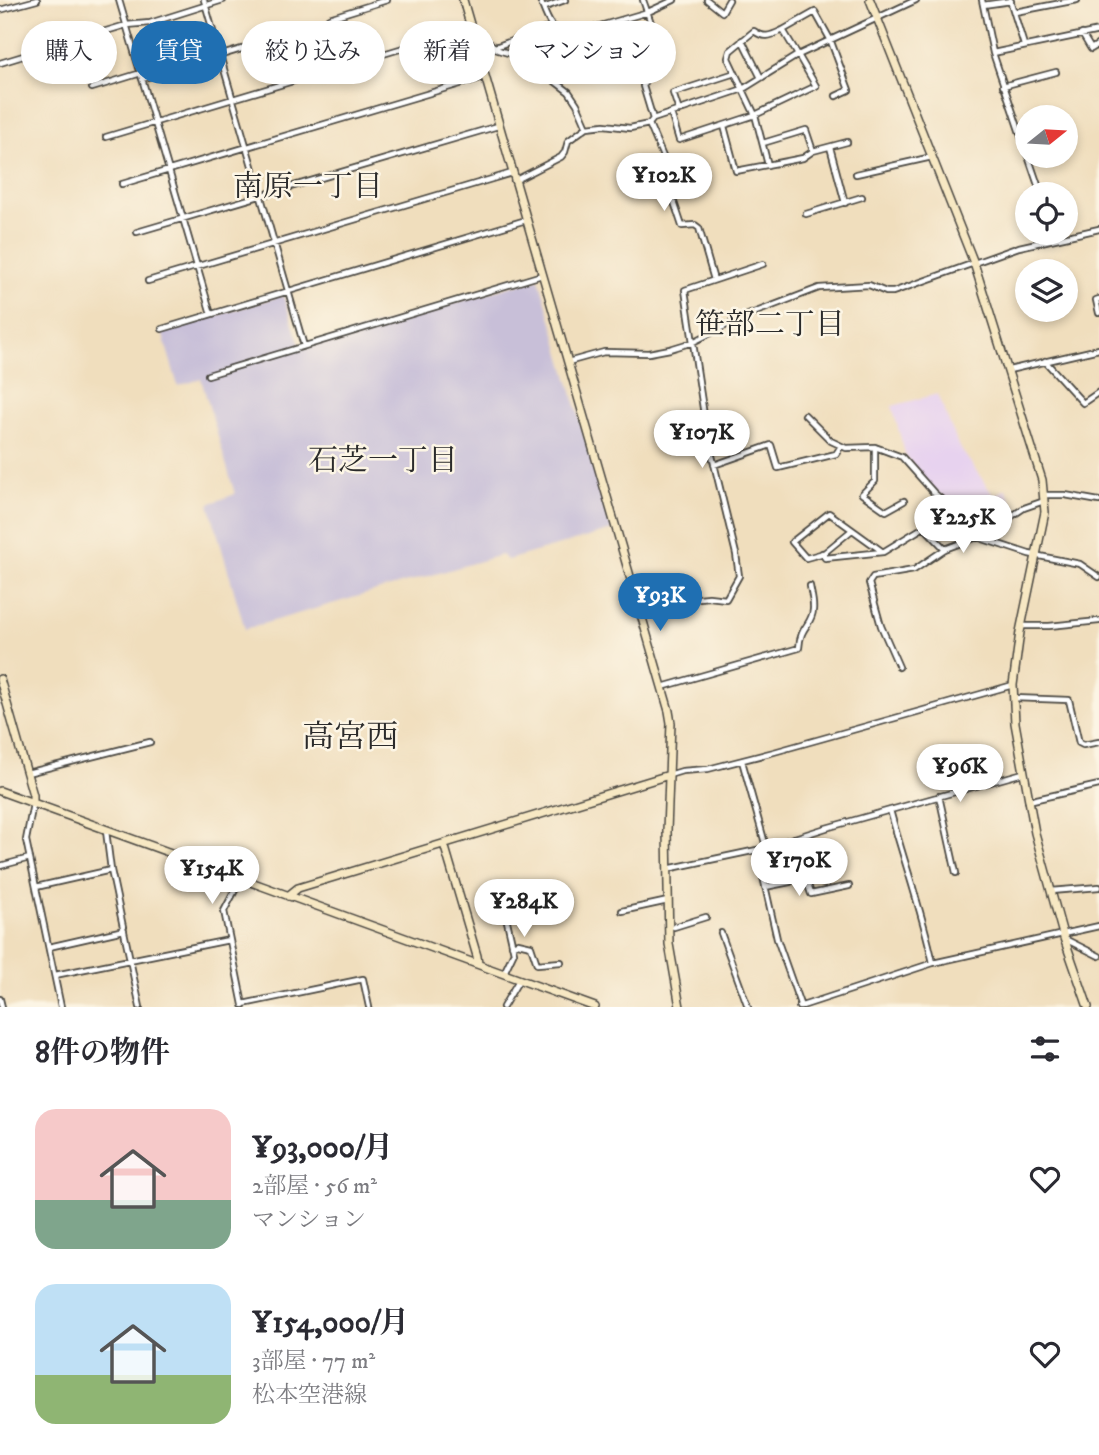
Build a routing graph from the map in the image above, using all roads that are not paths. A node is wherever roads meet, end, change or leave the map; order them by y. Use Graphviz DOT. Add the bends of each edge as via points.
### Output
graph roads {
  1 [pos="37,0"];
  2 [pos="119,0"];
  3 [pos="223,0"];
  4 [pos="387,0"];
  5 [pos="463,0"];
  6 [pos="540,0"];
  7 [pos="565,0"];
  8 [pos="643,0"];
  9 [pos="674,0"];
  10 [pos="707,0"];
  11 [pos="729,0"];
  12 [pos="870,0"];
  13 [pos="916,0"];
  14 [pos="1011,0"];
  15 [pos="1077,0"];
  16 [pos="982,2"];
  17 [pos="204,3"];
  18 [pos="543,8"];
  19 [pos="0,10"];
  20 [pos="648,12"];
  21 [pos="1015,12"];
  22 [pos="877,19"];
  23 [pos="209,21"];
  24 [pos="468,21"];
  25 [pos="548,21"];
  26 [pos="617,21"];
  27 [pos="126,25"];
  28 [pos="783,30"];
  29 [pos="1099,31"];
  30 [pos="1082,34"];
  31 [pos="830,39"];
  32 [pos="742,40"];
  33 [pos="131,42"];
  34 [pos="1099,44"];
  35 [pos="1024,45"];
  36 [pos="495,47"];
  37 [pos="399,50"];
  38 [pos="993,52"];
  39 [pos="227,54"];
  40 [pos="798,55"];
  41 [pos="0,63"];
  42 [pos="1056,72"];
  43 [pos="735,73"];
  44 [pos="131,78"];
  45 [pos="761,78"];
  46 [pos="227,81"];
  47 [pos="143,84"];
  48 [pos="461,84"];
  49 [pos="486,84"];
  50 [pos="1003,86"];
  51 [pos="92,88"];
  52 [pos="743,89"];
  53 [pos="836,96"];
  54 [pos="232,99"];
  55 [pos="679,111"];
  56 [pos="671,113"];
  57 [pos="755,115"];
  58 [pos="653,119"];
  59 [pos="1015,119"];
  60 [pos="155,122"];
  61 [pos="649,124"];
  62 [pos="498,126"];
  63 [pos="724,126"];
  64 [pos="587,127"];
  65 [pos="106,137"];
  66 [pos="847,142"];
  67 [pos="763,143"];
  68 [pos="830,147"];
  69 [pos="247,148"];
  70 [pos="813,151"];
  71 [pos="932,158"];
  72 [pos="768,165"];
  73 [pos="169,170"];
  74 [pos="512,173"];
  75 [pos="856,174"];
  76 [pos="514,181"];
  77 [pos="122,184"];
  78 [pos="260,195"];
  79 [pos="862,197"];
  80 [pos="845,203"];
  81 [pos="806,215"];
  82 [pos="183,218"];
  83 [pos="526,220"];
  84 [pos="1099,229"];
  85 [pos="137,232"];
  86 [pos="1078,232"];
  87 [pos="274,242"];
  88 [pos="1026,245"];
  89 [pos="974,263"];
  90 [pos="763,264"];
  91 [pos="197,267"];
  92 [pos="543,275"];
  93 [pos="148,281"];
  94 [pos="713,281"];
  95 [pos="288,291"];
  96 [pos="1099,299"];
  97 [pos="1098,313"];
  98 [pos="211,314"];
  99 [pos="162,329"];
  100 [pos="693,342"];
  101 [pos="304,346"];
  102 [pos="1099,349"];
  103 [pos="1044,361"];
  104 [pos="568,362"];
  105 [pos="1009,370"];
  106 [pos="208,374"];
  107 [pos="1099,392"];
  108 [pos="805,415"];
  109 [pos="841,446"];
  110 [pos="875,447"];
  111 [pos="714,465"];
  112 [pos="1045,498"];
  113 [pos="904,501"];
  114 [pos="1099,501"];
  115 [pos="852,530"];
  116 [pos="977,537"];
  117 [pos="945,549"];
  118 [pos="883,552"];
  119 [pos="822,553"];
  120 [pos="1037,555"];
  121 [pos="1099,577"];
  122 [pos="810,586"];
  123 [pos="637,604"];
  124 [pos="1099,621"];
  125 [pos="1021,626"];
  126 [pos="899,667"];
  127 [pos="0,679"];
  128 [pos="1013,685"];
  129 [pos="662,687"];
  130 [pos="1014,698"];
  131 [pos="150,742"];
  132 [pos="1099,742"];
  133 [pos="742,761"];
  134 [pos="27,773"];
  135 [pos="1023,773"];
  136 [pos="669,775"];
  137 [pos="1099,785"];
  138 [pos="0,791"];
  139 [pos="939,796"];
  140 [pos="1028,801"];
  141 [pos="33,804"];
  142 [pos="890,810"];
  143 [pos="106,831"];
  144 [pos="793,838"];
  145 [pos="444,844"];
  146 [pos="766,847"];
  147 [pos="757,850"];
  148 [pos="30,858"];
  149 [pos="0,866"];
  150 [pos="667,869"];
  151 [pos="111,870"];
  152 [pos="956,873"];
  153 [pos="241,879"];
  154 [pos="790,882"];
  155 [pos="849,886"];
  156 [pos="36,887"];
  157 [pos="765,887"];
  158 [pos="1099,887"];
  159 [pos="1050,891"];
  160 [pos="288,896"];
  161 [pos="502,899"];
  162 [pos="668,901"];
  163 [pos="622,911"];
  164 [pos="706,917"];
  165 [pos="1099,926"];
  166 [pos="674,927"];
  167 [pos="124,930"];
  168 [pos="721,933"];
  169 [pos="1064,937"];
  170 [pos="229,940"];
  171 [pos="512,945"];
  172 [pos="49,947"];
  173 [pos="1099,956"];
  174 [pos="130,961"];
  175 [pos="561,962"];
  176 [pos="933,963"];
  177 [pos="478,964"];
  178 [pos="504,974"];
  179 [pos="55,975"];
  180 [pos="519,980"];
  181 [pos="0,999"];
  182 [pos="243,1006"];
  183 [pos="2,1007"];
  184 [pos="61,1007"];
  185 [pos="140,1007"];
  186 [pos="369,1007"];
  187 [pos="503,1007"];
  188 [pos="595,1007"];
  189 [pos="680,1007"];
  190 [pos="748,1007"];
  191 [pos="800,1007"];
  192 [pos="1088,1007"];
  1 -- 19 [label="street"];
  2 -- 27 [label="street"];
  3 -- 17 [label="street"];
  4 -- 39 [label="street"];
  5 -- 24 [label="street"];
  6 -- 18 [label="street"];
  7 -- 18 [label="street"];
  8 -- 20 [label="street"];
  9 -- 20 [label="street"];
  10 -- 11 [label="street" via="722,12"];
  12 -- 22 [label="street"];
  13 -- 22 [label="street"];
  14 -- 16 [label="street"];
  14 -- 21 [label="street"];
  15 -- 21 [label="street"];
  16 -- 38 [label="street"];
  17 -- 23 [label="street"];
  17 -- 27 [label="street" via="150,23"];
  18 -- 25 [label="street"];
  20 -- 26 [label="street"];
  20 -- 58 [label="street" via="656,37 643,86"];
  21 -- 35 [label="street"];
  22 -- 31 [label="street"];
  22 -- 71 [label="street"];
  27 -- 33 [label="street"];
  27 -- 41 [label="street"];
  28 -- 31 [label="street" via="815,12"];
  28 -- 32 [label="street" via="769,37 754,31"];
  28 -- 40 [label="street"];
  29 -- 30 [label="street"];
  30 -- 34 [label="street" via="1091,49"];
  30 -- 35 [label="street"];
  31 -- 40 [label="street"];
  31 -- 53 [label="street" via="849,90"];
  32 -- 43 [label="street" via="728,58"];
  32 -- 45 [label="street"];
  35 -- 38 [label="street"];
  36 -- 64 [label="street" via="522,57 569,92"];
  37 -- 54 [label="street"];
  38 -- 50 [label="street"];
  40 -- 45 [label="street"];
  40 -- 57 [label="street" via="816,86"];
  42 -- 50 [label="street"];
  43 -- 52 [label="street"];
  43 -- 55 [label="street" via="673,93"];
  44 -- 51 [label="street"];
  45 -- 52 [label="street"];
  46 -- 54 [label="street"];
  47 -- 60 [label="street"];
  48 -- 69 [label="street"];
  49 -- 62 [label="street"];
  50 -- 59 [label="street"];
  52 -- 55 [label="street"];
  52 -- 57 [label="street"];
  54 -- 60 [label="street"];
  54 -- 69 [label="street"];
  55 -- 56 [label="street"];
  56 -- 58 [label="street"];
  56 -- 63 [label="street" via="679,140"];
  57 -- 63 [label="street"];
  57 -- 67 [label="street"];
  58 -- 61 [label="street"];
  60 -- 65 [label="street"];
  60 -- 73 [label="street"];
  61 -- 64 [label="street"];
  61 -- 94 [label="street" via="667,166 682,226 699,228"];
  62 -- 74 [label="street"];
  62 -- 78 [label="street"];
  63 -- 72 [label="street" via="736,171"];
  64 -- 76 [label="street" via="568,141 561,156"];
  66 -- 68 [label="street"];
  67 -- 70 [label="street" via="806,130"];
  67 -- 72 [label="street"];
  68 -- 70 [label="street"];
  68 -- 80 [label="street"];
  69 -- 73 [label="street"];
  69 -- 78 [label="street"];
  70 -- 72 [label="street" via="803,158"];
  71 -- 75 [label="street"];
  71 -- 89 [label="street"];
  73 -- 77 [label="street"];
  73 -- 82 [label="street"];
  74 -- 76 [label="street"];
  74 -- 87 [label="street"];
  76 -- 83 [label="street"];
  78 -- 82 [label="street"];
  78 -- 87 [label="street"];
  79 -- 80 [label="street"];
  80 -- 81 [label="street"];
  82 -- 85 [label="street"];
  82 -- 91 [label="street"];
  83 -- 92 [label="street"];
  83 -- 95 [label="street"];
  84 -- 86 [label="street"];
  87 -- 91 [label="street"];
  87 -- 95 [label="street"];
  88 -- 89 [label="street"];
  89 -- 100 [label="street" via="892,292 869,285 819,288"];
  89 -- 105 [label="street"];
  90 -- 94 [label="street"];
  91 -- 93 [label="street"];
  91 -- 98 [label="street"];
  92 -- 101 [label="street"];
  92 -- 104 [label="street"];
  94 -- 100 [label="street" via="685,290"];
  95 -- 98 [label="street"];
  95 -- 101 [label="street"];
  96 -- 97 [label="street"];
  98 -- 99 [label="street"];
  100 -- 104 [label="street" via="649,353 604,352"];
  100 -- 111 [label="street"];
  101 -- 106 [label="street"];
  102 -- 103 [label="street"];
  103 -- 105 [label="street"];
  103 -- 107 [label="street" via="1083,403"];
  104 -- 123 [label="street"];
  105 -- 112 [label="street"];
  108 -- 109 [label="street"];
  109 -- 110 [label="street"];
  109 -- 111 [label="street" via="836,454 778,468 771,444"];
  110 -- 113 [label="street" via="875,481 862,494 886,511"];
  110 -- 116 [label="street" via="902,457 966,520"];
  111 -- 123 [label="street" via="738,576 726,599"];
  112 -- 114 [label="street" via="1065,495"];
  112 -- 116 [label="street"];
  112 -- 120 [label="street"];
  115 -- 118 [label="street"];
  115 -- 119 [label="street"];
  115 -- 119 [label="street" via="829,513 792,542 806,558"];
  116 -- 117 [label="street"];
  116 -- 120 [label="street"];
  117 -- 118 [label="street" via="923,527"];
  117 -- 126 [label="street" via="914,570 873,577 869,583"];
  118 -- 119 [label="street" via="825,558"];
  120 -- 121 [label="street" via="1080,564"];
  120 -- 125 [label="street"];
  122 -- 129 [label="street" via="814,608 801,631 799,648"];
  123 -- 129 [label="street"];
  124 -- 125 [label="street"];
  125 -- 128 [label="street"];
  127 -- 134 [label="street"];
  128 -- 130 [label="street"];
  128 -- 133 [label="street"];
  129 -- 136 [label="street" via="671,723"];
  130 -- 132 [label="street" via="1069,700 1079,743"];
  130 -- 135 [label="street"];
  131 -- 134 [label="street"];
  133 -- 136 [label="street"];
  133 -- 146 [label="street"];
  134 -- 141 [label="street"];
  135 -- 139 [label="street"];
  135 -- 140 [label="street"];
  136 -- 145 [label="street"];
  136 -- 150 [label="street"];
  137 -- 140 [label="street"];
  138 -- 141 [label="street"];
  139 -- 142 [label="street"];
  139 -- 152 [label="street"];
  140 -- 159 [label="street"];
  141 -- 143 [label="street"];
  141 -- 148 [label="street" via="26,840"];
  142 -- 144 [label="street"];
  142 -- 176 [label="street"];
  143 -- 151 [label="street"];
  143 -- 153 [label="street"];
  144 -- 146 [label="street"];
  144 -- 155 [label="street" via="811,894"];
  145 -- 160 [label="street" via="298,888"];
  145 -- 177 [label="street"];
  146 -- 147 [label="street"];
  147 -- 150 [label="street"];
  147 -- 157 [label="street"];
  148 -- 149 [label="street"];
  148 -- 156 [label="street"];
  150 -- 162 [label="street"];
  151 -- 156 [label="street"];
  151 -- 167 [label="street"];
  153 -- 160 [label="street"];
  153 -- 170 [label="street" via="224,911"];
  154 -- 157 [label="street"];
  156 -- 172 [label="street"];
  157 -- 191 [label="street"];
  158 -- 159 [label="street"];
  159 -- 169 [label="street"];
  160 -- 177 [label="street"];
  161 -- 171 [label="street"];
  162 -- 163 [label="street"];
  162 -- 189 [label="street" via="669,944"];
  164 -- 166 [label="street"];
  165 -- 169 [label="street"];
  167 -- 172 [label="street"];
  167 -- 174 [label="street"];
  168 -- 190 [label="street"];
  169 -- 173 [label="street"];
  169 -- 176 [label="street"];
  169 -- 192 [label="street"];
  170 -- 174 [label="street"];
  170 -- 182 [label="street"];
  171 -- 175 [label="street" via="531,946 537,964"];
  171 -- 178 [label="street" via="514,953"];
  172 -- 179 [label="street"];
  174 -- 179 [label="street"];
  174 -- 185 [label="street"];
  176 -- 191 [label="street"];
  177 -- 178 [label="street"];
  178 -- 180 [label="street"];
  179 -- 184 [label="street"];
  180 -- 187 [label="street"];
  180 -- 188 [label="street"];
  181 -- 183 [label="street"];
  182 -- 186 [label="street" via="363,979"];
}
